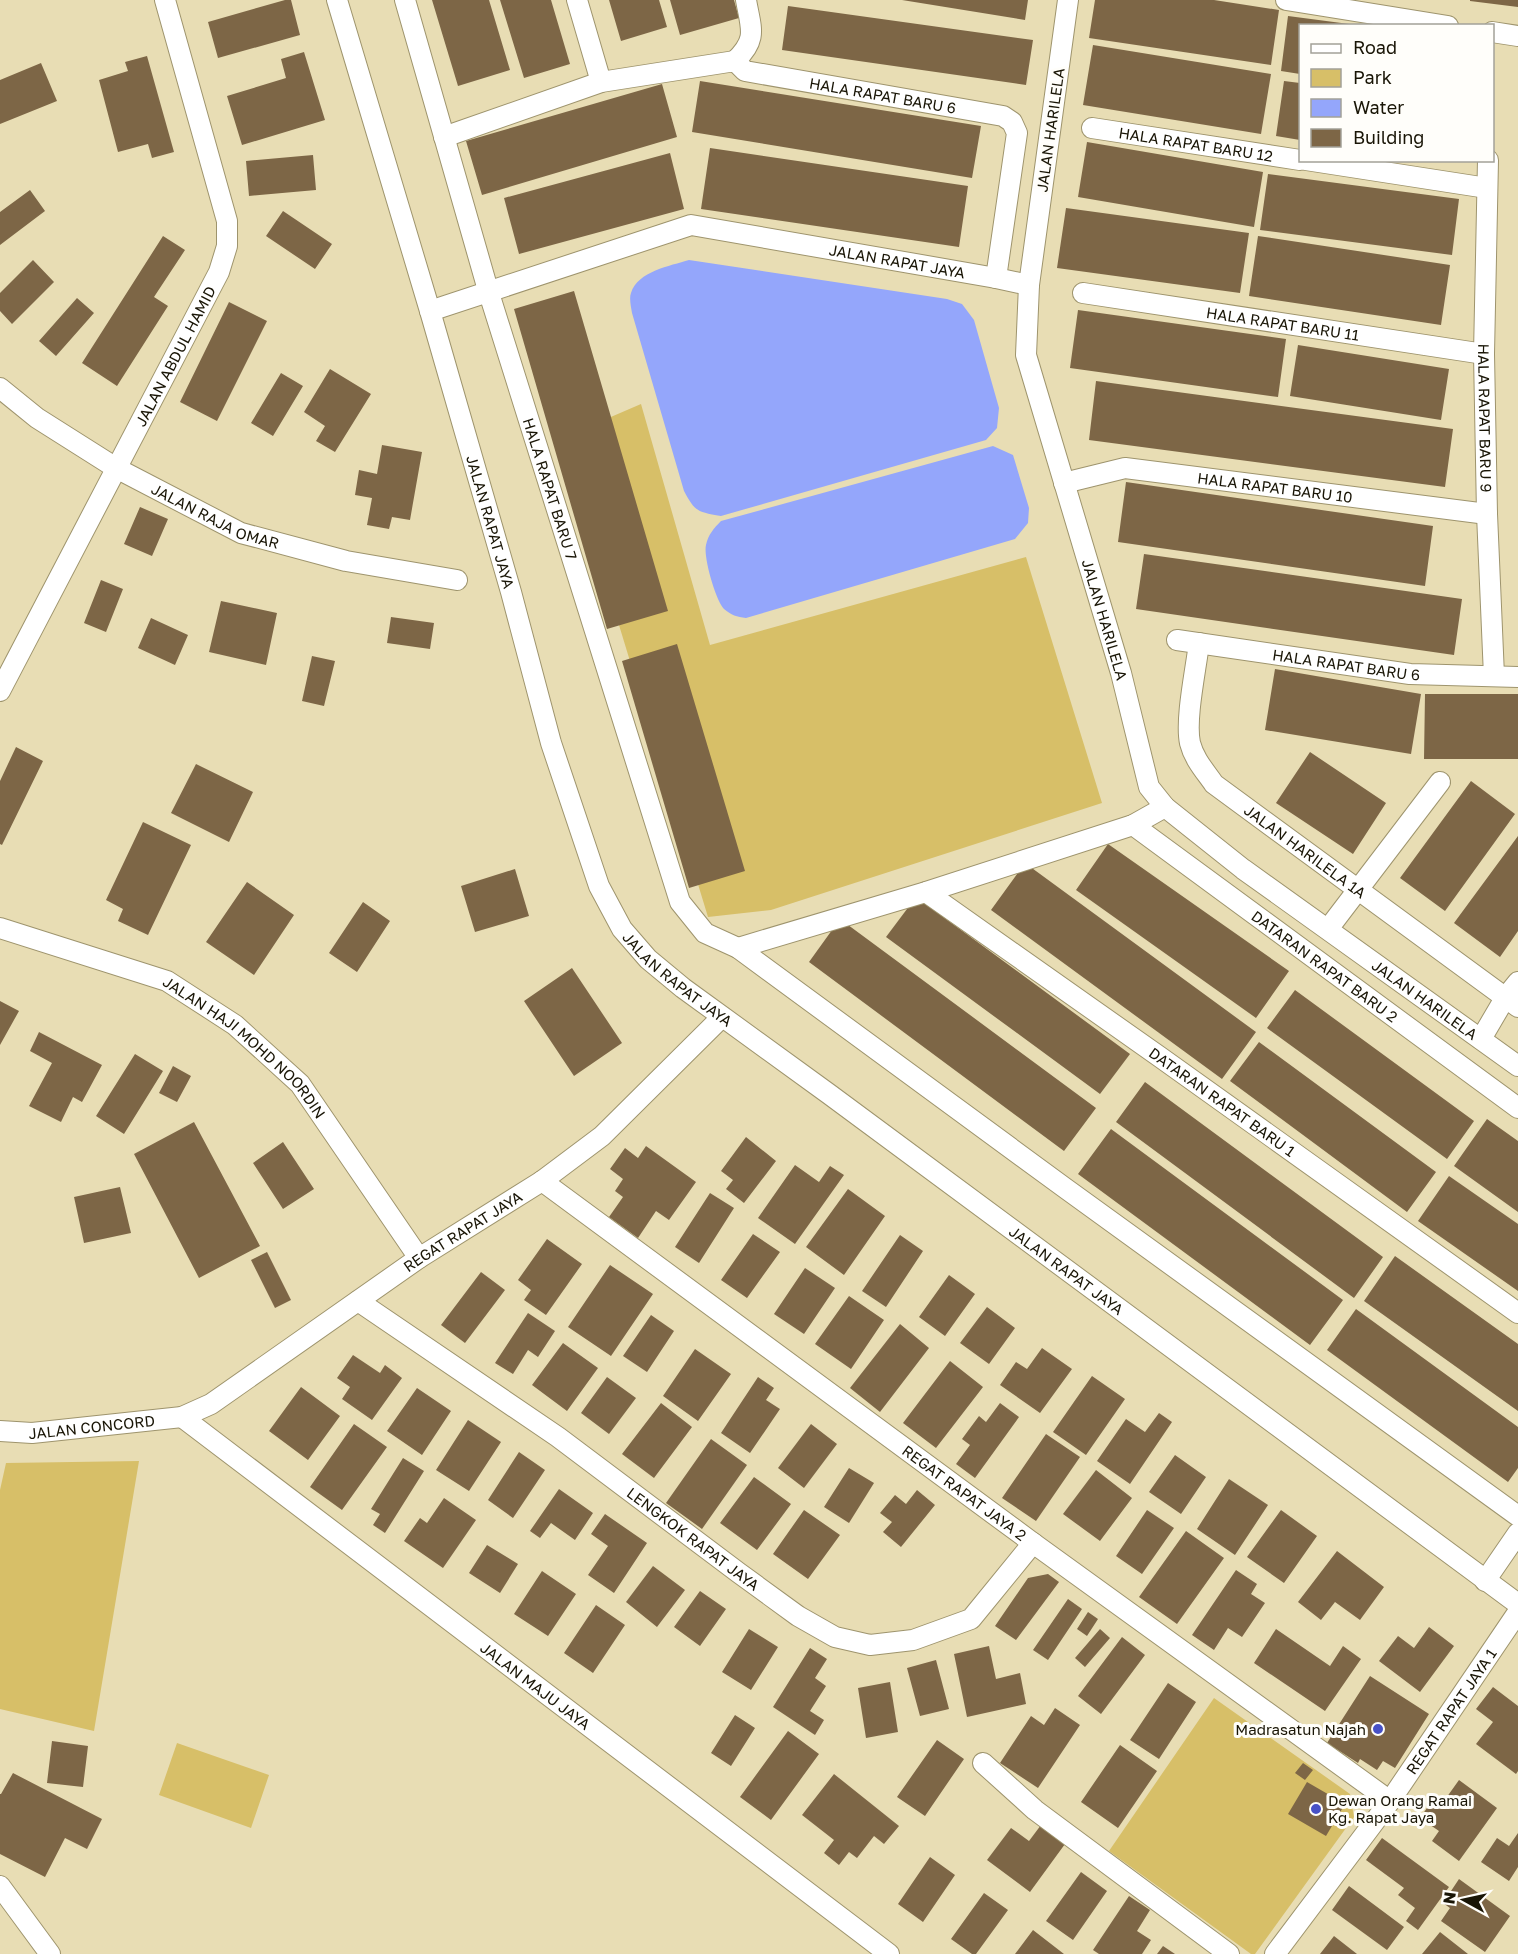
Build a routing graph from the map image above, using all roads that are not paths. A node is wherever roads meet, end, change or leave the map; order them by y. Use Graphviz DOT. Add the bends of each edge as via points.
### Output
graph roads {
  1 [pos="165,0"];
  2 [pos="337,0"];
  3 [pos="405,0"];
  4 [pos="577,0"];
  5 [pos="746,0"];
  6 [pos="1068,0"];
  7 [pos="1286,0"];
  8 [pos="1436,24"];
  9 [pos="1494,32"];
  10 [pos="1518,36"];
  11 [pos="735,61"];
  12 [pos="601,82"];
  13 [pos="1092,128"];
  14 [pos="444,137"];
  15 [pos="1299,160"];
  16 [pos="1318,162"];
  17 [pos="1488,162"];
  18 [pos="1487,189"];
  19 [pos="996,278"];
  20 [pos="1029,285"];
  21 [pos="488,290"];
  22 [pos="1083,293"];
  23 [pos="430,311"];
  24 [pos="1484,354"];
  25 [pos="0,388"];
  26 [pos="116,468"];
  27 [pos="1064,483"];
  28 [pos="1487,514"];
  29 [pos="457,580"];
  30 [pos="1176,640"];
  31 [pos="1199,643"];
  32 [pos="1494,676"];
  33 [pos="1518,677"];
  34 [pos="0,691"];
  35 [pos="1440,782"];
  36 [pos="1165,807"];
  37 [pos="1133,825"];
  38 [pos="1357,889"];
  39 [pos="926,892"];
  40 [pos="0,928"];
  41 [pos="1328,929"];
  42 [pos="738,948"];
  43 [pos="1518,982"];
  44 [pos="1512,1002"];
  45 [pos="722,1017"];
  46 [pos="1481,1039"];
  47 [pos="1518,1066"];
  48 [pos="1518,1108"];
  49 [pos="542,1182"];
  50 [pos="419,1258"];
  51 [pos="358,1301"];
  52 [pos="1518,1313"];
  53 [pos="182,1418"];
  54 [pos="0,1431"];
  55 [pos="1518,1516"];
  56 [pos="1518,1533"];
  57 [pos="1033,1543"];
  58 [pos="1485,1581"];
  59 [pos="1518,1604"];
  60 [pos="1518,1612"];
  61 [pos="982,1763"];
  62 [pos="1390,1801"];
  63 [pos="0,1886"];
  64 [pos="50,1954"];
  65 [pos="889,1954"];
  66 [pos="1229,1954"];
  67 [pos="1275,1954"];
  1 -- 26 [label="street, JALAN ABDUL HAMID" via="227,221 227,246 219,272"];
  2 -- 23 [label="street, JALAN RAPAT JAYA"];
  3 -- 14 [label="street, HALA RAPAT BARU 7"];
  4 -- 12 [label="street"];
  5 -- 11 [label="street" via="752,34 748,48"];
  6 -- 20 [label="street, JALAN HARILELA"];
  7 -- 8 [label="street"];
  9 -- 10 [label="street"];
  11 -- 12 [label="street"];
  11 -- 19 [label="street, HALA RAPAT BARU 6" via="745,71 1003,116 1012,122 1017,133"];
  12 -- 14 [label="street"];
  13 -- 15 [label="street, HALA RAPAT BARU 12"];
  14 -- 21 [label="street, HALA RAPAT BARU 7"];
  16 -- 18 [label="street"];
  17 -- 18 [label="street, HALA RAPAT BARU 9"];
  18 -- 24 [label="street, HALA RAPAT BARU 9"];
  19 -- 20 [label="street, JALAN RAPAT JAYA"];
  19 -- 21 [label="street, JALAN RAPAT JAYA" via="691,225"];
  20 -- 27 [label="street, JALAN HARILELA" via="1026,356"];
  21 -- 23 [label="street, JALAN RAPAT JAYA"];
  21 -- 42 [label="street, HALA RAPAT BARU 7" via="680,902 705,933"];
  22 -- 24 [label="street, HALA RAPAT BARU 11"];
  23 -- 45 [label="street, JALAN RAPAT JAYA" via="551,743 599,886 622,929 648,959"];
  24 -- 28 [label="street, HALA RAPAT BARU 9"];
  25 -- 26 [label="street, JALAN RAJA OMAR" via="37,418"];
  26 -- 29 [label="street, JALAN RAJA OMAR" via="241,533 346,561"];
  26 -- 34 [label="street, JALAN ABDUL HAMID"];
  27 -- 28 [label="street, HALA RAPAT BARU 10" via="1125,468"];
  27 -- 36 [label="street, JALAN HARILELA" via="1122,672 1149,787"];
  28 -- 32 [label="street, HALA RAPAT BARU 9"];
  30 -- 31 [label="street, HALA RAPAT BARU 6"];
  31 -- 32 [label="street, HALA RAPAT BARU 6" via="1410,674"];
  31 -- 38 [label="street, JALAN HARILELA 1A" via="1190,711 1190,742 1197,760 1214,784"];
  32 -- 33 [label="street, HALA RAPAT BARU 6"];
  35 -- 38 [label="street"];
  36 -- 37 [label="street"];
  36 -- 41 [label="street, JALAN HARILELA"];
  37 -- 39 [label="street"];
  37 -- 48 [label="street, DATARAN RAPAT BARU 2"];
  38 -- 41 [label="street"];
  38 -- 44 [label="street, JALAN HARILELA 1A"];
  39 -- 42 [label="street"];
  39 -- 52 [label="street, DATARAN RAPAT BARU 1"];
  40 -- 50 [label="street, JALAN HAJI MOHD NOORDIN" via="167,981 235,1025 300,1084"];
  41 -- 46 [label="street, JALAN HARILELA"];
  42 -- 55 [label="street"];
  43 -- 44 [label="street"];
  44 -- 46 [label="street"];
  45 -- 49 [label="street, REGAT RAPAT JAYA" via="602,1136"];
  45 -- 58 [label="street, JALAN RAPAT JAYA"];
  46 -- 47 [label="street, JALAN HARILELA"];
  49 -- 50 [label="street, REGAT RAPAT JAYA"];
  49 -- 57 [label="street, REGAT RAPAT JAYA 2"];
  50 -- 51 [label="street, REGAT RAPAT JAYA"];
  51 -- 53 [label="street, REGAT RAPAT JAYA" via="211,1404"];
  51 -- 57 [label="street, LENGKOK RAPAT JAYA" via="558,1437 798,1616 835,1637 870,1645 892,1643 913,1640 971,1619"];
  53 -- 54 [label="street, JALAN CONCORD" via="32,1433"];
  53 -- 65 [label="street, JALAN MAJU JAYA"];
  56 -- 58 [label="street"];
  57 -- 62 [label="street, REGAT RAPAT JAYA 2"];
  58 -- 59 [label="street, JALAN RAPAT JAYA"];
  60 -- 62 [label="street, REGAT RAPAT JAYA 1"];
  61 -- 66 [label="street" via="1035,1810"];
  62 -- 67 [label="street, REGAT RAPAT JAYA 1"];
  63 -- 64 [label="street"];
}
